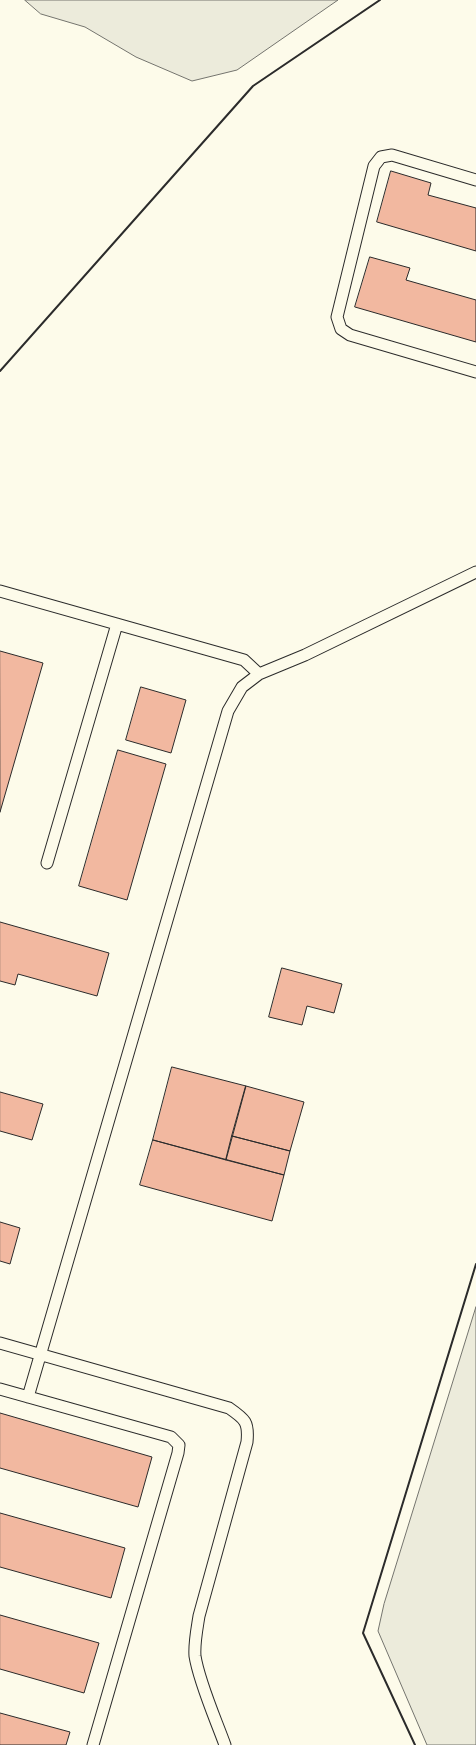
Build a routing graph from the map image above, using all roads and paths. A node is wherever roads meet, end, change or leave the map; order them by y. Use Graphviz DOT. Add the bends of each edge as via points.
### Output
graph roads {
  1 [pos="476,180"];
  2 [pos="476,372"];
  3 [pos="476,572"];
  4 [pos="0,591"];
  5 [pos="117,624"];
  6 [pos="259,674"];
  7 [pos="47,863"];
  8 [pos="0,1343"];
  9 [pos="40,1354"];
  10 [pos="0,1389"];
  11 [pos="28,1396"];
  12 [pos="93,1745"];
  13 [pos="225,1745"];
  1 -- 2 [label="lane" via="392,155 381,157 374,166 336,317 341,329 350,335"];
  3 -- 6 [label="lane" via="305,655"];
  4 -- 5 [label="lane"];
  5 -- 6 [label="lane" via="244,660"];
  5 -- 7 [label="lane"];
  6 -- 9 [label="lane" via="242,687 228,711"];
  8 -- 9 [label="lane"];
  9 -- 11 [label="lane"];
  9 -- 13 [label="lane" via="229,1408 246,1423 247,1442 199,1616 195,1640 195,1656 201,1677"];
  10 -- 11 [label="lane"];
  11 -- 12 [label="lane" via="171,1438 179,1445"];
}
